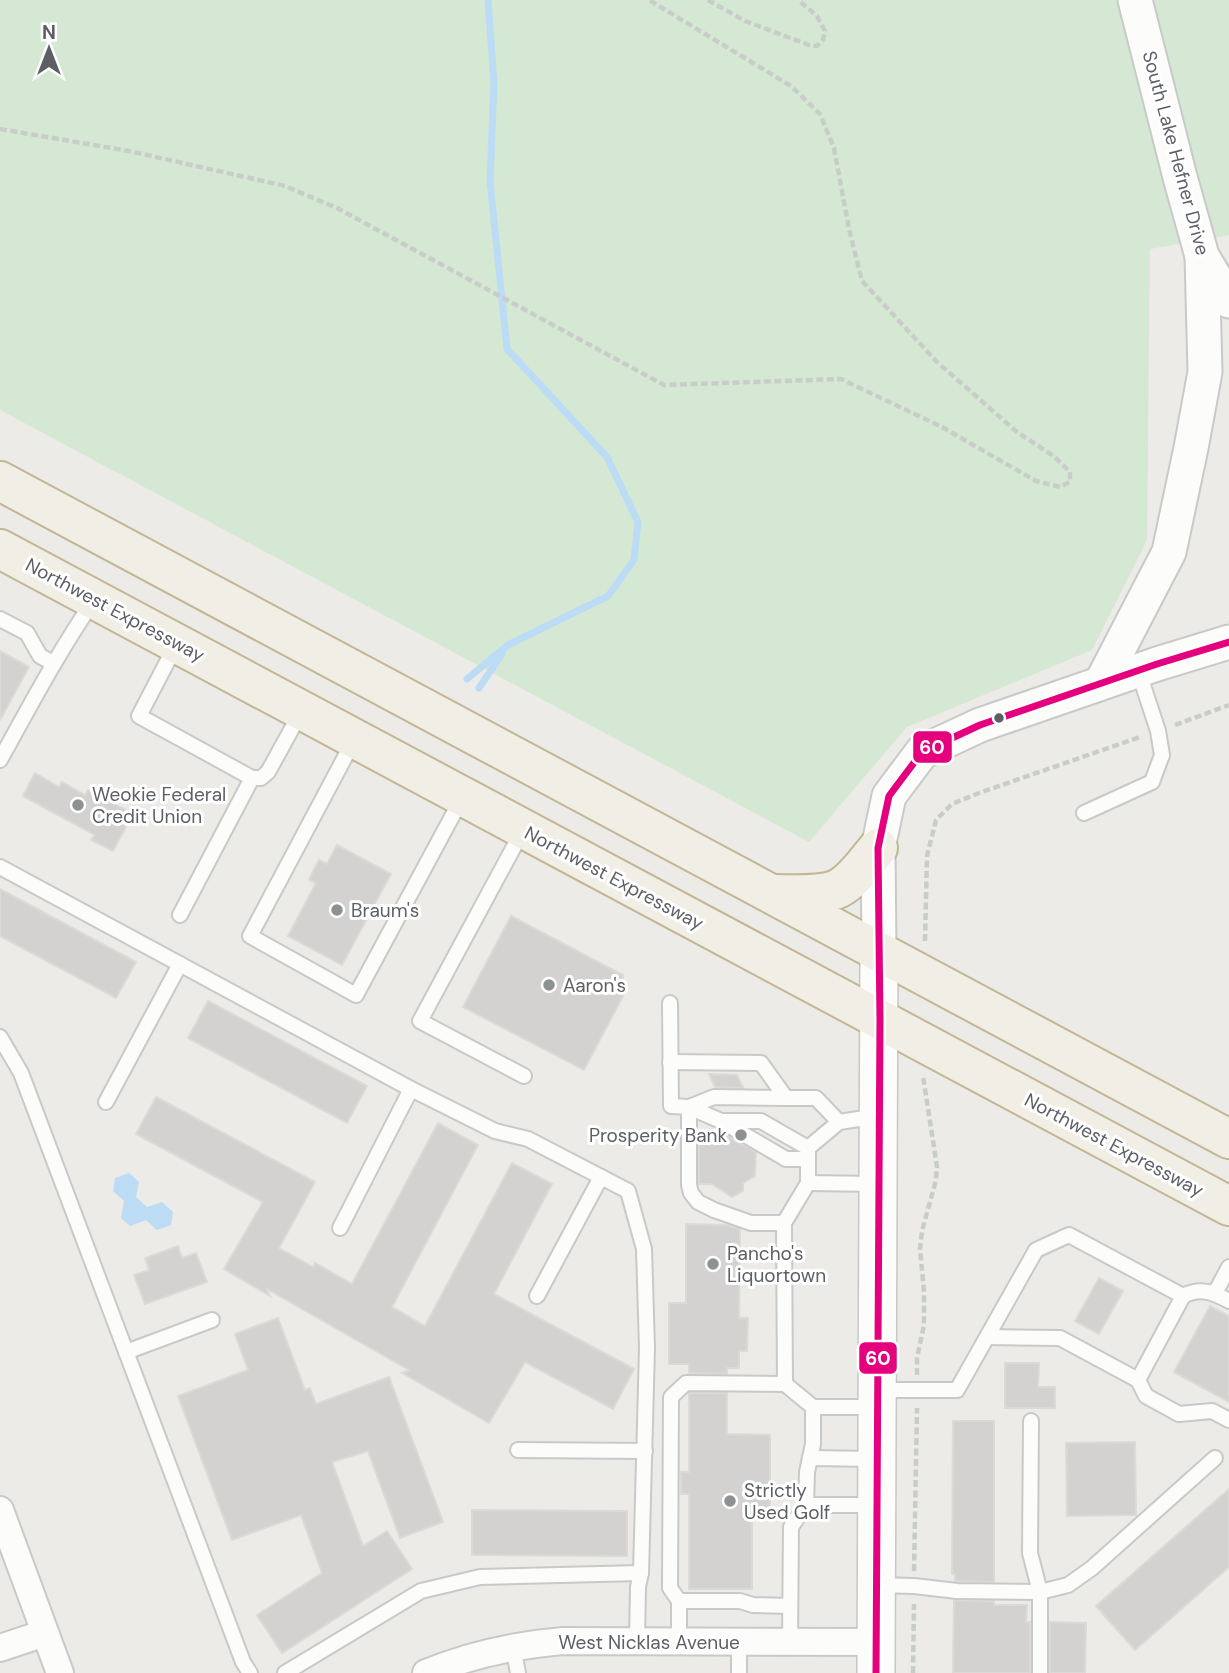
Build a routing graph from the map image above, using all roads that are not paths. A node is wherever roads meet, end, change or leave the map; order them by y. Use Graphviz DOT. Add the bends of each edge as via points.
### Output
graph roads {
  1 [pos="1135,0"];
  2 [pos="1202,256"];
  3 [pos="1229,301"];
  4 [pos="0,481"];
  5 [pos="123,547"];
  6 [pos="0,549"];
  7 [pos="95,599"];
  8 [pos="0,618"];
  9 [pos="1229,642"];
  10 [pos="177,643"];
  11 [pos="53,663"];
  12 [pos="1138,670"];
  13 [pos="1101,683"];
  14 [pos="302,710"];
  15 [pos="355,739"];
  16 [pos="0,760"];
  17 [pos="252,778"];
  18 [pos="463,796"];
  19 [pos="1084,813"];
  20 [pos="523,829"];
  21 [pos="878,848"];
  22 [pos="0,867"];
  23 [pos="773,894"];
  24 [pos="180,915"];
  25 [pos="879,951"];
  26 [pos="180,964"];
  27 [pos="670,1003"];
  28 [pos="880,1020"];
  29 [pos="0,1037"];
  30 [pos="670,1062"];
  31 [pos="524,1076"];
  32 [pos="411,1089"];
  33 [pos="786,1098"];
  34 [pos="106,1102"];
  35 [pos="690,1107"];
  36 [pos="879,1116"];
  37 [pos="839,1122"];
  38 [pos="1229,1139"];
  39 [pos="808,1154"];
  40 [pos="601,1177"];
  41 [pos="808,1183"];
  42 [pos="879,1184"];
  43 [pos="1229,1206"];
  44 [pos="784,1223"];
  45 [pos="340,1228"];
  46 [pos="1229,1267"];
  47 [pos="1215,1293"];
  48 [pos="537,1296"];
  49 [pos="1183,1296"];
  50 [pos="1229,1301"];
  51 [pos="212,1320"];
  52 [pos="988,1337"];
  53 [pos="126,1352"];
  54 [pos="1138,1380"];
  55 [pos="785,1384"];
  56 [pos="878,1398"];
  57 [pos="813,1407"];
  58 [pos="1229,1420"];
  59 [pos="1031,1421"];
  60 [pos="517,1450"];
  61 [pos="645,1451"];
  62 [pos="810,1458"];
  63 [pos="1215,1458"];
  64 [pos="877,1459"];
  65 [pos="806,1505"];
  66 [pos="877,1505"];
  67 [pos="0,1510"];
  68 [pos="640,1580"];
  69 [pos="877,1586"];
  70 [pos="1040,1592"];
  71 [pos="679,1601"];
  72 [pos="790,1606"];
  73 [pos="45,1633"];
  74 [pos="637,1641"];
  75 [pos="679,1641"];
  76 [pos="739,1641"];
  77 [pos="790,1642"];
  78 [pos="513,1647"];
  79 [pos="0,1648"];
  80 [pos="876,1657"];
  81 [pos="61,1673"];
  82 [pos="250,1673"];
  83 [pos="285,1673"];
  84 [pos="426,1673"];
  85 [pos="518,1673"];
  86 [pos="739,1673"];
  87 [pos="1040,1673"];
  1 -- 2 [label="street, South Lake Hefner Drive"];
  2 -- 3 [label="street, South Lake Hefner Drive"];
  2 -- 13 [label="street" via="1205,372 1169,552"];
  4 -- 5 [label="highway"];
  5 -- 7 [label="highway"];
  5 -- 23 [label="highway"];
  6 -- 7 [label="highway, Northwest Expressway"];
  7 -- 10 [label="highway, Northwest Expressway"];
  7 -- 11 [label="lane"];
  8 -- 11 [label="lane" via="27,633 40,656"];
  9 -- 12 [label="street"];
  10 -- 14 [label="highway, Northwest Expressway"];
  10 -- 17 [label="lane" via="139,716"];
  11 -- 16 [label="lane"];
  12 -- 13 [label="street"];
  12 -- 19 [label="lane" via="1162,755 1152,782"];
  13 -- 21 [label="street" via="980,724 922,752 889,796"];
  14 -- 15 [label="highway, Northwest Expressway"];
  14 -- 17 [label="lane" via="268,772"];
  15 -- 18 [label="highway, Northwest Expressway"];
  15 -- 18 [label="lane" via="250,936 356,995"];
  17 -- 24 [label="lane"];
  18 -- 20 [label="highway, Northwest Expressway"];
  20 -- 28 [label="highway, Northwest Expressway"];
  20 -- 31 [label="lane" via="420,1021"];
  21 -- 23 [label="highway" via="837,889"];
  21 -- 25 [label="street"];
  22 -- 26 [label="lane"];
  23 -- 25 [label="highway"];
  25 -- 28 [label="main road"];
  25 -- 38 [label="highway"];
  26 -- 32 [label="lane"];
  26 -- 34 [label="lane"];
  27 -- 30 [label="lane"];
  28 -- 36 [label="main road"];
  28 -- 43 [label="highway, Northwest Expressway"];
  29 -- 53 [label="lane" via="21,1073"];
  30 -- 33 [label="lane" via="761,1063"];
  30 -- 35 [label="lane" via="671,1107"];
  32 -- 40 [label="lane" via="495,1131 528,1139"];
  32 -- 45 [label="lane"];
  33 -- 35 [label="lane" via="714,1097"];
  33 -- 37 [label="lane" via="816,1098"];
  35 -- 39 [label="lane" via="721,1121 761,1121"];
  35 -- 44 [label="lane" via="690,1185 698,1202 751,1223"];
  36 -- 37 [label="lane"];
  36 -- 42 [label="main road"];
  37 -- 39 [label="lane"];
  39 -- 41 [label="lane"];
  40 -- 48 [label="lane"];
  40 -- 61 [label="lane" via="628,1191 644,1249"];
  41 -- 42 [label="lane"];
  41 -- 44 [label="lane"];
  42 -- 56 [label="main road"];
  44 -- 55 [label="lane"];
  46 -- 47 [label="lane"];
  47 -- 49 [label="lane" via="1192,1291"];
  47 -- 50 [label="lane"];
  49 -- 52 [label="lane" via="1069,1235 1036,1250"];
  49 -- 54 [label="lane"];
  51 -- 53 [label="lane"];
  52 -- 54 [label="lane" via="1060,1338"];
  52 -- 56 [label="lane" via="957,1390"];
  53 -- 82 [label="lane"];
  54 -- 58 [label="lane" via="1146,1396 1179,1413 1212,1411"];
  55 -- 57 [label="lane"];
  55 -- 71 [label="lane" via="686,1383 671,1397 670,1588"];
  56 -- 57 [label="lane"];
  56 -- 64 [label="main road"];
  57 -- 62 [label="lane"];
  59 -- 70 [label="lane" via="1030,1553"];
  60 -- 61 [label="lane"];
  61 -- 68 [label="lane"];
  62 -- 64 [label="lane"];
  62 -- 65 [label="lane"];
  63 -- 70 [label="lane" via="1091,1568 1068,1585"];
  64 -- 66 [label="main road"];
  65 -- 66 [label="lane"];
  65 -- 72 [label="lane" via="791,1527"];
  66 -- 69 [label="main road"];
  67 -- 73 [label="street"];
  68 -- 74 [label="lane"];
  68 -- 83 [label="lane" via="480,1577 421,1591"];
  69 -- 70 [label="lane"];
  69 -- 80 [label="main road"];
  70 -- 87 [label="lane"];
  71 -- 72 [label="lane"];
  71 -- 75 [label="lane"];
  72 -- 77 [label="lane"];
  73 -- 79 [label="street"];
  73 -- 81 [label="street"];
  74 -- 75 [label="street, West Nicklas Avenue"];
  74 -- 78 [label="street, West Nicklas Avenue" via="563,1641"];
  75 -- 76 [label="street, West Nicklas Avenue"];
  76 -- 77 [label="street, West Nicklas Avenue"];
  76 -- 86 [label="lane"];
  77 -- 80 [label="street, West Nicklas Avenue"];
  78 -- 84 [label="street, West Nicklas Avenue"];
  78 -- 85 [label="lane"];
}
